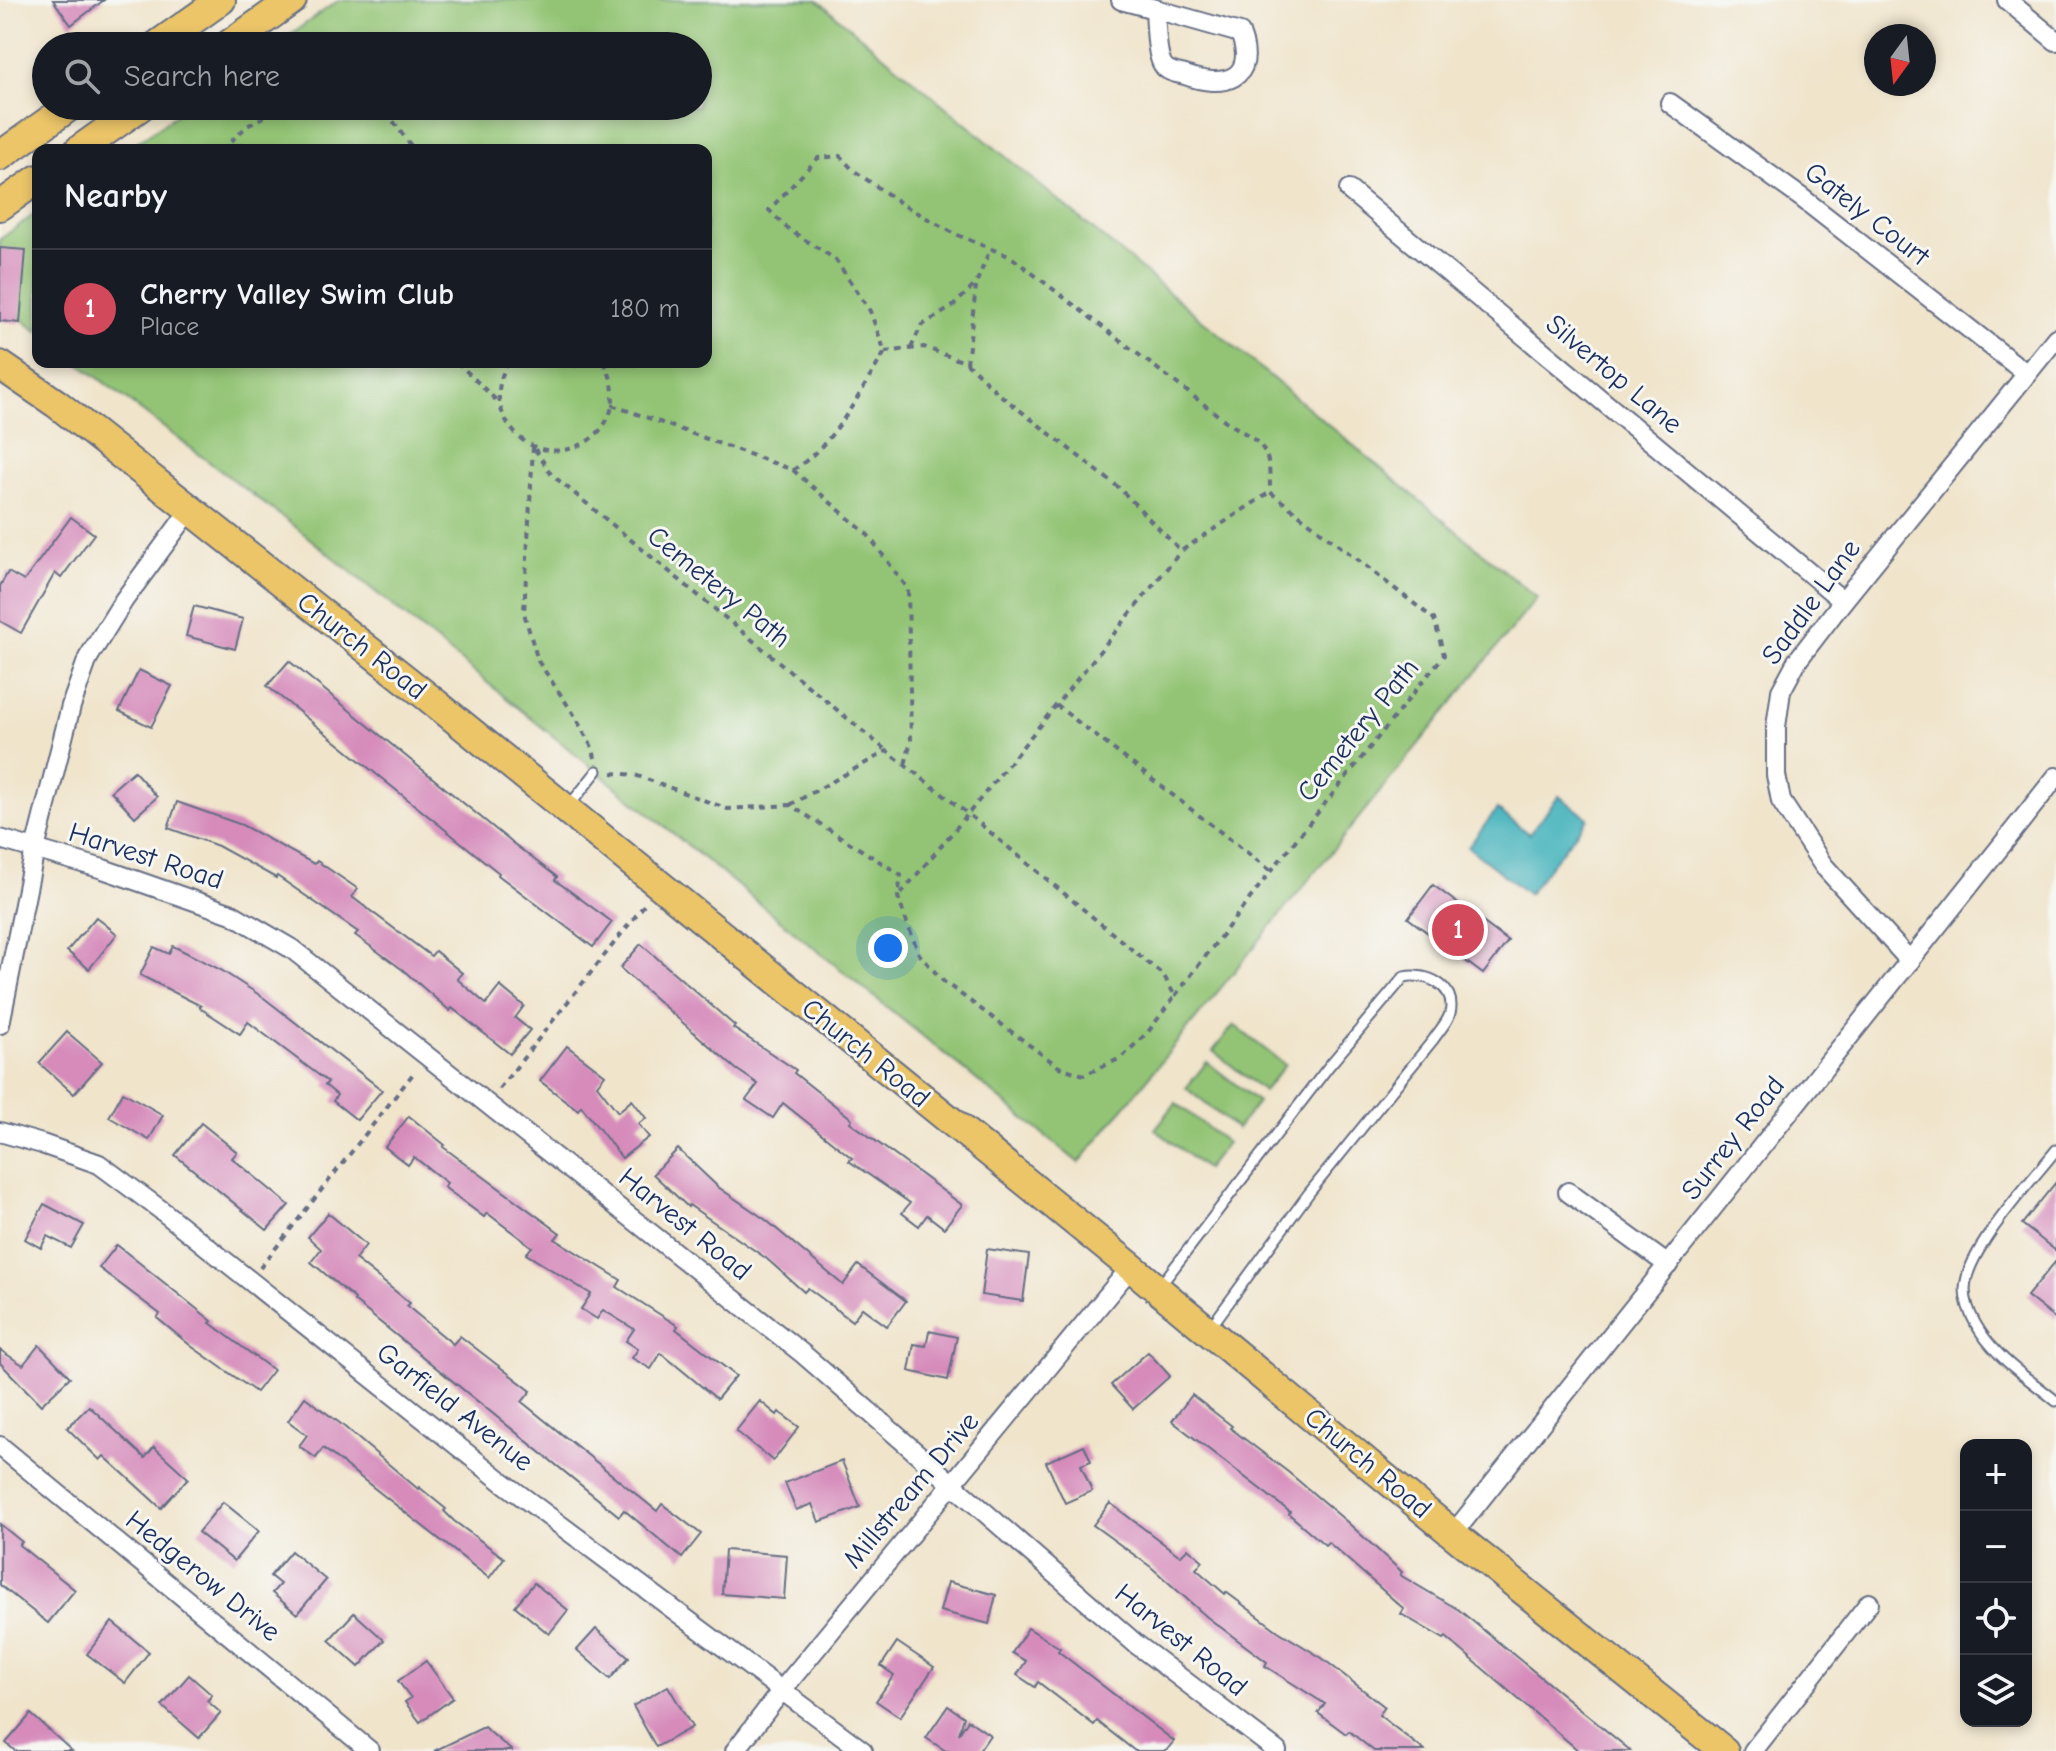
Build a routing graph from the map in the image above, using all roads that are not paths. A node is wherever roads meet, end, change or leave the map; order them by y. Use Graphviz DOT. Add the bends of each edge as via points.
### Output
graph roads {
  1 [pos="221,0"];
  2 [pos="292,0"];
  3 [pos="1121,0"];
  4 [pos="2007,0"];
  5 [pos="1155,9"];
  6 [pos="176,32"];
  7 [pos="247,32"];
  8 [pos="2056,41"];
  9 [pos="1670,103"];
  10 [pos="50,120"];
  11 [pos="121,120"];
  12 [pos="87,144"];
  13 [pos="0,156"];
  14 [pos="32,183"];
  15 [pos="1349,190"];
  16 [pos="0,206"];
  17 [pos="2056,338"];
  18 [pos="0,365"];
  19 [pos="2027,374"];
  20 [pos="190,510"];
  21 [pos="1843,601"];
  22 [pos="597,771"];
  23 [pos="2056,777"];
  24 [pos="566,809"];
  25 [pos="0,839"];
  26 [pos="35,849"];
  27 [pos="1910,961"];
  28 [pos="0,1024"];
  29 [pos="0,1132"];
  30 [pos="2056,1150"];
  31 [pos="1568,1192"];
  32 [pos="1668,1265"];
  33 [pos="1131,1267"];
  34 [pos="1158,1289"];
  35 [pos="1208,1330"];
  36 [pos="2056,1401"];
  37 [pos="0,1446"];
  38 [pos="953,1483"];
  39 [pos="1453,1534"];
  40 [pos="1869,1603"];
  41 [pos="782,1690"];
  42 [pos="370,1751"];
  43 [pos="735,1751"];
  44 [pos="863,1751"];
  45 [pos="1277,1751"];
  46 [pos="1724,1751"];
  47 [pos="1753,1751"];
  1 -- 6 [label="main road"];
  2 -- 7 [label="main road"];
  3 -- 5 [label="street"];
  4 -- 8 [label="street"];
  5 -- 5 [label="street" via="1161,62 1167,69 1216,83 1236,75 1246,48 1240,33"];
  9 -- 19 [label="street, Gately Court" via="1802,198"];
  10 -- 13 [label="main road"];
  11 -- 12 [label="main road"];
  14 -- 16 [label="main road"];
  15 -- 21 [label="street, Silvertop Lane"];
  17 -- 19 [label="street, Saddle Lane"];
  18 -- 20 [label="main road, Church Road"];
  19 -- 21 [label="street, Saddle Lane"];
  20 -- 24 [label="main road, Church Road"];
  20 -- 26 [label="street" via="88,658"];
  21 -- 27 [label="street, Saddle Lane" via="1781,691 1776,775 1781,801 1823,865"];
  22 -- 24 [label="lane"];
  23 -- 27 [label="street, Surrey Road"];
  24 -- 33 [label="main road, Church Road"];
  25 -- 26 [label="street, Harvest Road"];
  26 -- 28 [label="street"];
  26 -- 38 [label="street, Harvest Road" via="232,914 292,949 803,1354"];
  27 -- 32 [label="street, Surrey Road"];
  29 -- 41 [label="street, Garfield Avenue" via="99,1164 504,1483"];
  30 -- 36 [label="lane" via="1979,1248 1965,1287 1978,1328 1999,1354"];
  31 -- 32 [label="street"];
  32 -- 39 [label="street, Surrey Road"];
  33 -- 34 [label="main road, Church Road"];
  33 -- 38 [label="street, Millstream Drive"];
  34 -- 35 [label="main road, Church Road"];
  34 -- 35 [label="lane" via="1404,977 1414,974 1439,983 1451,998 1450,1015"];
  35 -- 39 [label="main road, Church Road"];
  37 -- 42 [label="street, Hedgerow Drive"];
  38 -- 41 [label="street, Millstream Drive"];
  38 -- 45 [label="street, Harvest Road" via="1136,1644"];
  39 -- 46 [label="main road, Church Road"];
  40 -- 47 [label="street"];
  41 -- 43 [label="street, Millstream Drive"];
  41 -- 44 [label="street, Garfield Avenue"];
}
